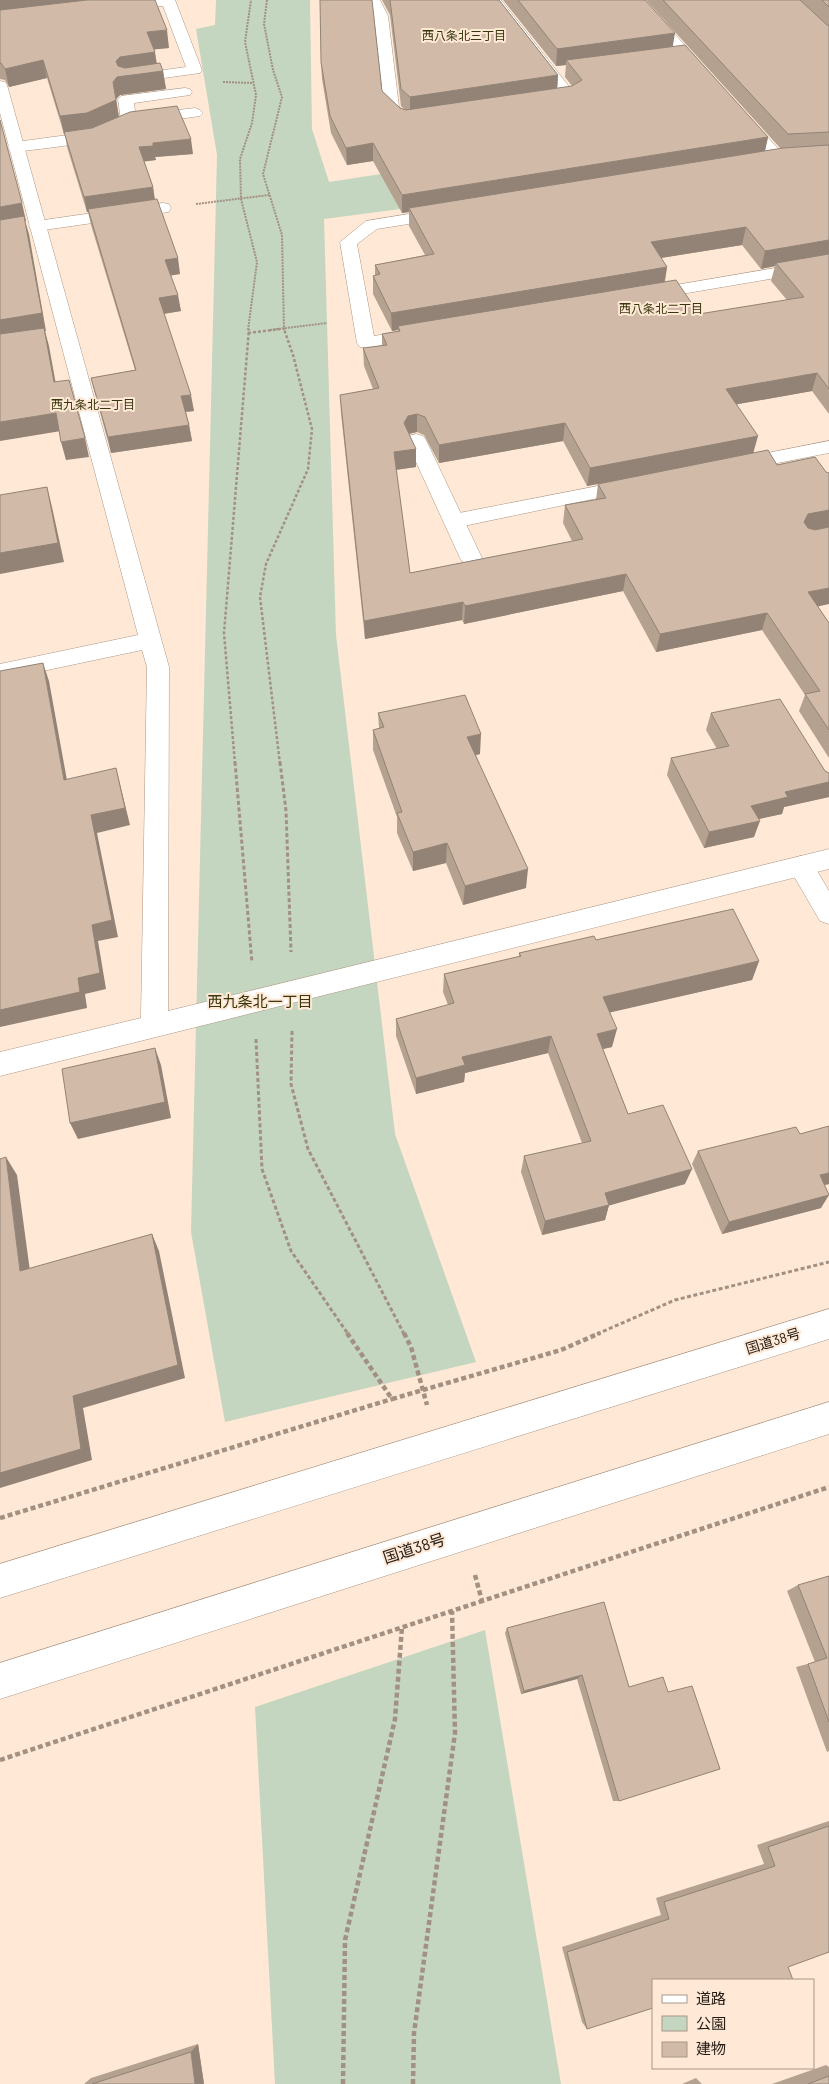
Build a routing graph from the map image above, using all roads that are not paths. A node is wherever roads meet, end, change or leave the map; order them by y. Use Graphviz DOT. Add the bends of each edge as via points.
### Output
graph roads {
  1 [pos="168,0"];
  2 [pos="373,0"];
  3 [pos="494,0"];
  4 [pos="637,0"];
  5 [pos="109,8"];
  6 [pos="686,55"];
  7 [pos="666,57"];
  8 [pos="570,70"];
  9 [pos="551,73"];
  10 [pos="128,80"];
  11 [pos="711,83"];
  12 [pos="0,85"];
  13 [pos="185,92"];
  14 [pos="531,103"];
  15 [pos="729,104"];
  16 [pos="195,113"];
  17 [pos="435,117"];
  18 [pos="129,121"];
  19 [pos="16,146"];
  20 [pos="798,157"];
  21 [pos="780,160"];
  22 [pos="760,163"];
  23 [pos="163,208"];
  24 [pos="460,211"];
  25 [pos="28,228"];
  26 [pos="829,264"];
  27 [pos="632,297"];
  28 [pos="435,331"];
  29 [pos="416,440"];
  30 [pos="829,447"];
  31 [pos="805,452"];
  32 [pos="717,469"];
  33 [pos="819,472"];
  34 [pos="649,482"];
  35 [pos="454,521"];
  36 [pos="471,558"];
  37 [pos="151,640"];
  38 [pos="0,672"];
  39 [pos="829,859"];
  40 [pos="801,866"];
  41 [pos="829,914"];
  42 [pos="154,1027"];
  43 [pos="0,1064"];
  44 [pos="829,1324"];
  45 [pos="829,1418"];
  46 [pos="0,1581"];
  47 [pos="0,1681"];
  1 -- 5 [label="main road"];
  1 -- 10 [label="main road" via="195,70"];
  2 -- 17 [label="main road" via="381,16 392,108 406,121"];
  3 -- 9 [label="main road"];
  4 -- 6 [label="main road"];
  6 -- 7 [label="main road"];
  6 -- 11 [label="main road"];
  8 -- 9 [label="main road"];
  9 -- 14 [label="main road" via="570,97"];
  12 -- 19 [label="main road"];
  13 -- 18 [label="main road" via="126,99"];
  15 -- 21 [label="main road"];
  16 -- 18 [label="main road"];
  18 -- 19 [label="main road" via="94,136"];
  19 -- 25 [label="main road"];
  20 -- 21 [label="main road"];
  21 -- 22 [label="main road"];
  23 -- 25 [label="main road"];
  24 -- 28 [label="main road" via="372,225 348,242 366,343"];
  25 -- 37 [label="main road" via="57,337"];
  26 -- 27 [label="main road"];
  29 -- 35 [label="main road"];
  30 -- 31 [label="main road"];
  31 -- 32 [label="main road"];
  31 -- 33 [label="main road"];
  34 -- 35 [label="main road"];
  35 -- 36 [label="main road"];
  37 -- 38 [label="main road"];
  37 -- 42 [label="main road" via="158,667"];
  39 -- 40 [label="main road"];
  40 -- 41 [label="main road"];
  40 -- 42 [label="main road"];
  42 -- 43 [label="main road"];
  44 -- 46 [label="main road, 国道38号"];
  45 -- 47 [label="main road, 国道38号"];
}
